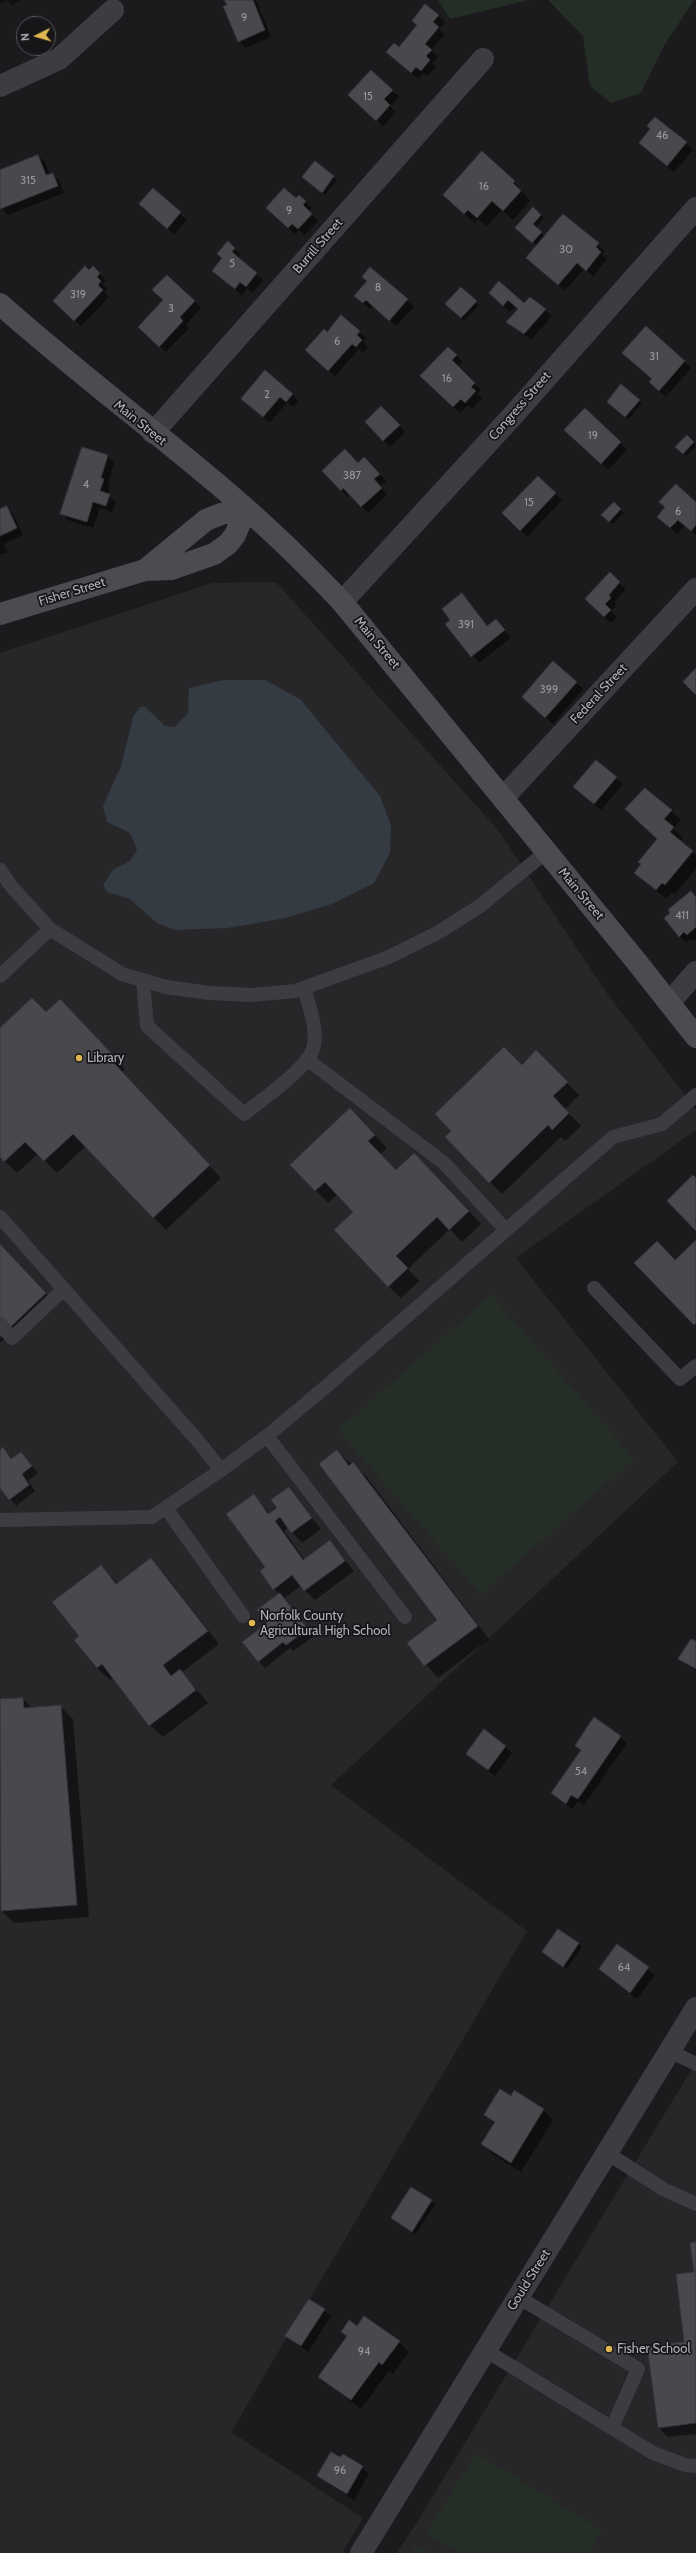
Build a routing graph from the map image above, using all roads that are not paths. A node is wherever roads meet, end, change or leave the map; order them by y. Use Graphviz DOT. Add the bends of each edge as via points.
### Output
graph roads {
  1 [pos="113,10"];
  2 [pos="483,60"];
  3 [pos="0,86"];
  4 [pos="696,208"];
  5 [pos="0,304"];
  6 [pos="153,433"];
  7 [pos="246,509"];
  8 [pos="145,570"];
  9 [pos="696,589"];
  10 [pos="342,602"];
  11 [pos="0,614"];
  12 [pos="503,798"];
  13 [pos="546,852"];
  14 [pos="0,870"];
  15 [pos="50,929"];
  16 [pos="696,972"];
  17 [pos="0,976"];
  18 [pos="143,980"];
  19 [pos="304,988"];
  20 [pos="669,1003"];
  21 [pos="696,1037"];
  22 [pos="308,1060"];
  23 [pos="696,1095"];
  24 [pos="0,1217"];
  25 [pos="506,1230"];
  26 [pos="594,1288"];
  27 [pos="64,1290"];
  28 [pos="0,1324"];
  29 [pos="696,1366"];
  30 [pos="267,1436"];
  31 [pos="221,1470"];
  32 [pos="166,1508"];
  33 [pos="0,1520"];
  34 [pos="243,1616"];
  35 [pos="405,1617"];
  36 [pos="696,2008"];
  37 [pos="670,2051"];
  38 [pos="696,2064"];
  39 [pos="607,2153"];
  40 [pos="696,2204"];
  41 [pos="518,2297"];
  42 [pos="485,2350"];
  43 [pos="612,2428"];
  44 [pos="696,2466"];
  45 [pos="361,2553"];
  1 -- 3 [label="street" via="59,60"];
  2 -- 6 [label="street, Burrill Street"];
  4 -- 10 [label="street, Congress Street" via="516,412"];
  5 -- 6 [label="main road, Main Street"];
  6 -- 7 [label="main road, Main Street"];
  7 -- 8 [label="main road, Fisher Street" via="206,520"];
  7 -- 8 [label="main road, Fisher Street" via="235,535 214,554 171,569"];
  7 -- 10 [label="main road, Main Street"];
  8 -- 11 [label="main road, Fisher Street"];
  9 -- 12 [label="street, Federal Street"];
  10 -- 12 [label="main road, Main Street"];
  12 -- 13 [label="main road, Main Street"];
  13 -- 19 [label="lane" via="491,897 439,932 389,957"];
  13 -- 20 [label="main road, Main Street"];
  14 -- 15 [label="lane"];
  15 -- 17 [label="lane"];
  15 -- 18 [label="lane" via="122,974"];
  16 -- 20 [label="street"];
  18 -- 19 [label="lane" via="166,987 210,993 252,995"];
  18 -- 22 [label="lane" via="147,1026 244,1114"];
  19 -- 22 [label="lane" via="314,1025 314,1046"];
  20 -- 21 [label="main road, Main Street"];
  22 -- 25 [label="lane" via="444,1163"];
  23 -- 25 [label="lane" via="662,1124 613,1136"];
  24 -- 27 [label="lane"];
  25 -- 30 [label="lane"];
  26 -- 29 [label="lane" via="680,1379"];
  27 -- 28 [label="lane" via="12,1338"];
  27 -- 31 [label="lane"];
  30 -- 31 [label="lane"];
  30 -- 35 [label="lane"];
  31 -- 32 [label="lane"];
  32 -- 33 [label="lane" via="152,1517"];
  32 -- 34 [label="lane"];
  36 -- 37 [label="street, Gould Street"];
  37 -- 38 [label="lane"];
  37 -- 39 [label="street, Gould Street"];
  39 -- 40 [label="lane" via="663,2189"];
  39 -- 41 [label="street, Gould Street"];
  41 -- 42 [label="street, Gould Street"];
  41 -- 43 [label="lane" via="638,2369"];
  42 -- 43 [label="lane"];
  42 -- 45 [label="street, Gould Street"];
  43 -- 44 [label="lane" via="653,2453 685,2465"];
}
